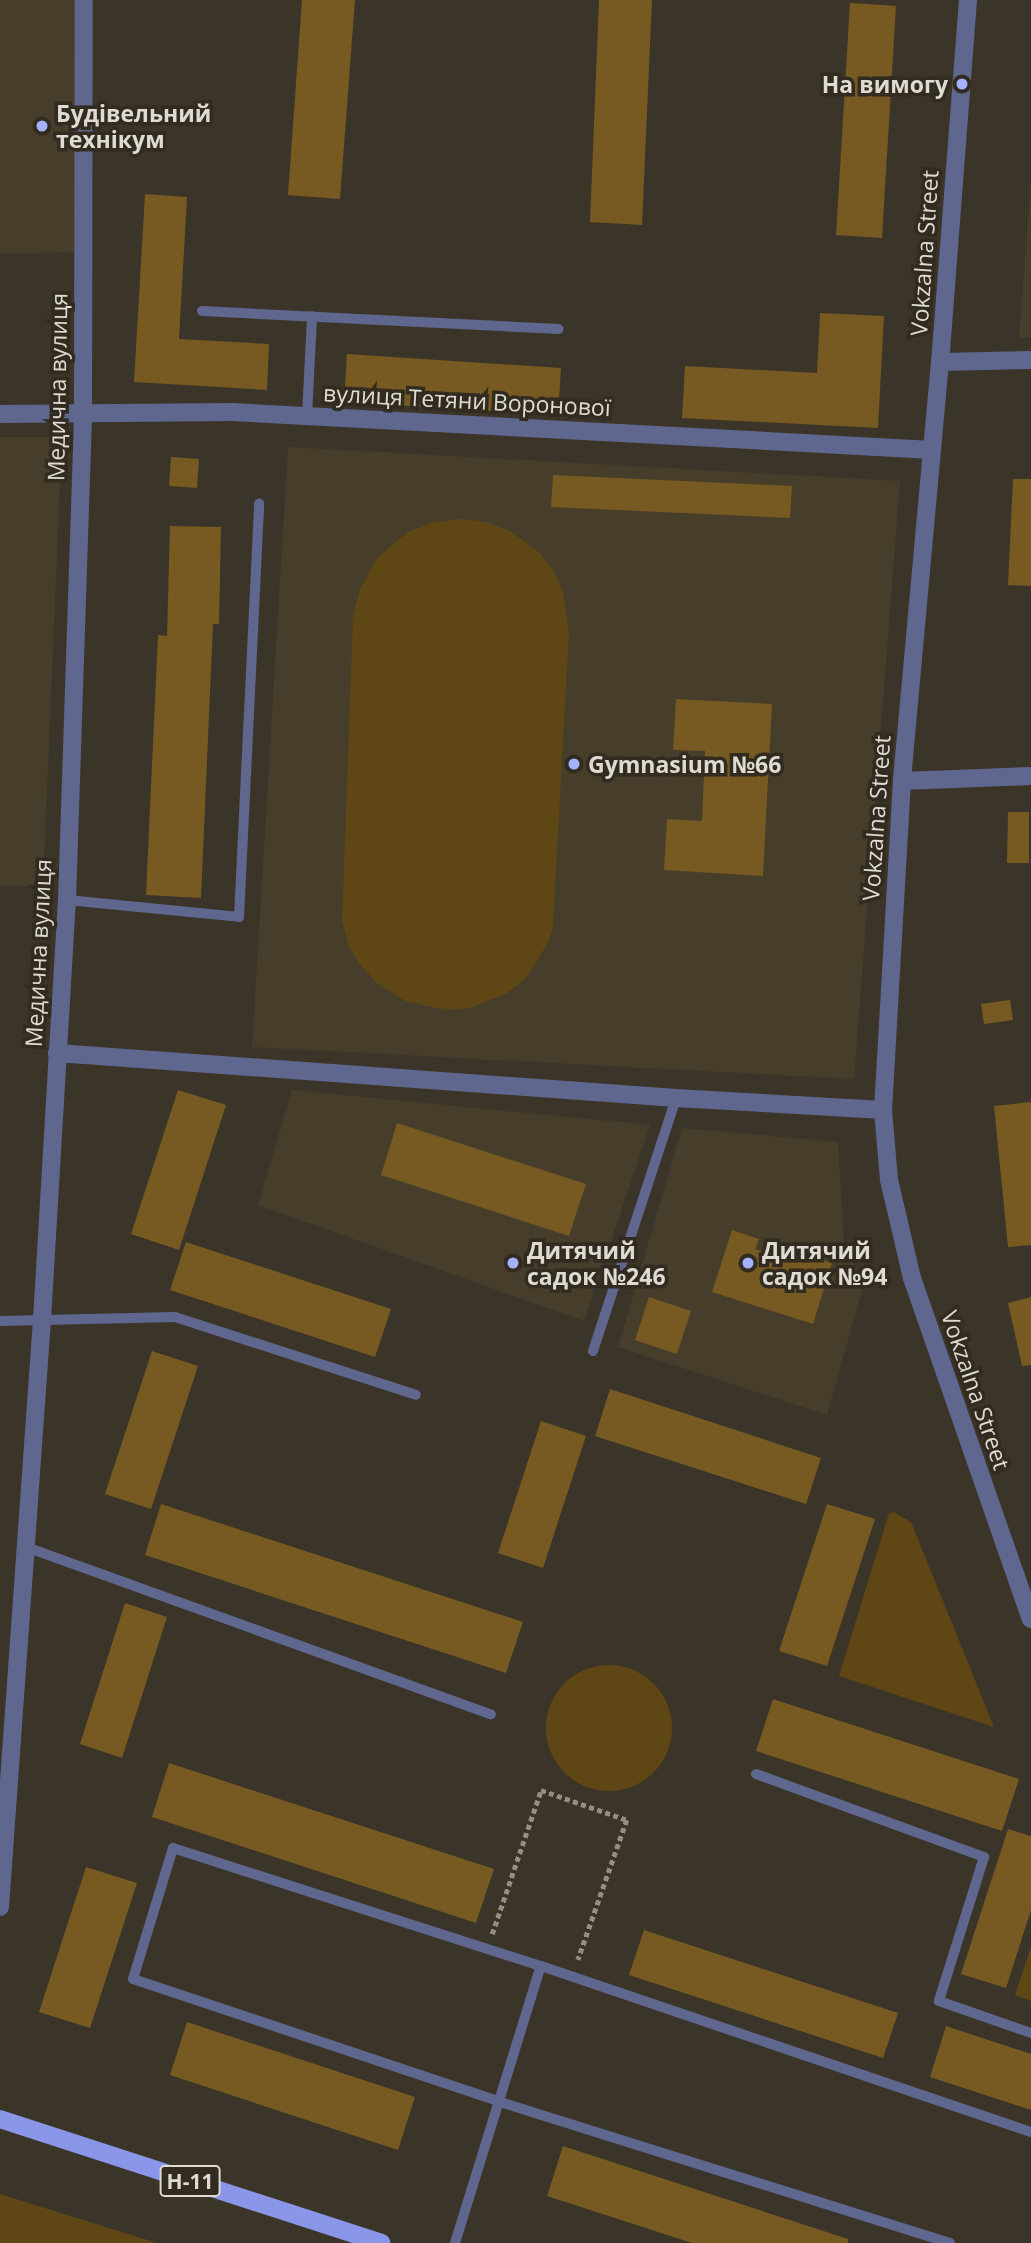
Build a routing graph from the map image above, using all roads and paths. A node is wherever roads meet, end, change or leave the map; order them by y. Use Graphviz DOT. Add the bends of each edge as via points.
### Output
graph roads {
  1 [pos="84,0"];
  2 [pos="968,0"];
  3 [pos="202,311"];
  4 [pos="312,316"];
  5 [pos="559,329"];
  6 [pos="1031,360"];
  7 [pos="940,362"];
  8 [pos="0,414"];
  9 [pos="83,414"];
  10 [pos="307,416"];
  11 [pos="932,450"];
  12 [pos="259,503"];
  13 [pos="1031,776"];
  14 [pos="902,781"];
  15 [pos="67,900"];
  16 [pos="57,1053"];
  17 [pos="676,1098"];
  18 [pos="883,1110"];
  19 [pos="42,1320"];
  20 [pos="0,1321"];
  21 [pos="593,1352"];
  22 [pos="416,1395"];
  23 [pos="26,1547"];
  24 [pos="1026,1591"];
  25 [pos="1031,1619"];
  26 [pos="491,1714"];
  27 [pos="756,1774"];
  28 [pos="2,1869"];
  29 [pos="0,1907"];
  30 [pos="487,1949"];
  31 [pos="541,1966"];
  32 [pos="572,1977"];
  33 [pos="1031,2033"];
  34 [pos="501,2102"];
  35 [pos="0,2119"];
  36 [pos="1031,2132"];
  37 [pos="381,2243"];
  38 [pos="455,2243"];
  39 [pos="950,2243"];
  1 -- 9 [label="street, Медична вулиця"];
  2 -- 7 [label="street, Vokzalna Street"];
  3 -- 4 [label="lane"];
  4 -- 5 [label="lane"];
  4 -- 10 [label="lane"];
  6 -- 7 [label="street"];
  7 -- 11 [label="street, Vokzalna Street"];
  8 -- 9 [label="street, вулиця Тетяни Воронової"];
  9 -- 10 [label="street, вулиця Тетяни Воронової"];
  9 -- 15 [label="street, Медична вулиця"];
  10 -- 11 [label="street, вулиця Тетяни Воронової"];
  11 -- 14 [label="street, Vokzalna Street"];
  12 -- 15 [label="lane" via="239,917"];
  13 -- 14 [label="street"];
  14 -- 18 [label="street, Vokzalna Street"];
  15 -- 16 [label="street, Медична вулиця"];
  16 -- 17 [label="street"];
  16 -- 19 [label="street, Медична вулиця"];
  17 -- 18 [label="street"];
  17 -- 21 [label="lane"];
  18 -- 24 [label="street, Vokzalna Street" via="889,1180 912,1278"];
  19 -- 20 [label="lane"];
  19 -- 22 [label="lane" via="175,1317"];
  19 -- 23 [label="street, Медична вулиця"];
  23 -- 26 [label="lane"];
  23 -- 28 [label="street, Медична вулиця"];
  24 -- 25 [label="street, Vokzalna Street"];
  27 -- 33 [label="lane" via="984,1857 939,2001"];
  28 -- 29 [label="street, Медична вулиця"];
  30 -- 31 [label="lane"];
  30 -- 32 [label="path" via="541,1790 627,1820"];
  30 -- 34 [label="lane" via="173,1848 133,1979"];
  31 -- 32 [label="lane"];
  31 -- 34 [label="lane"];
  32 -- 36 [label="lane"];
  34 -- 38 [label="lane"];
  34 -- 39 [label="lane"];
  35 -- 37 [label="main road, Н-11"];
}
